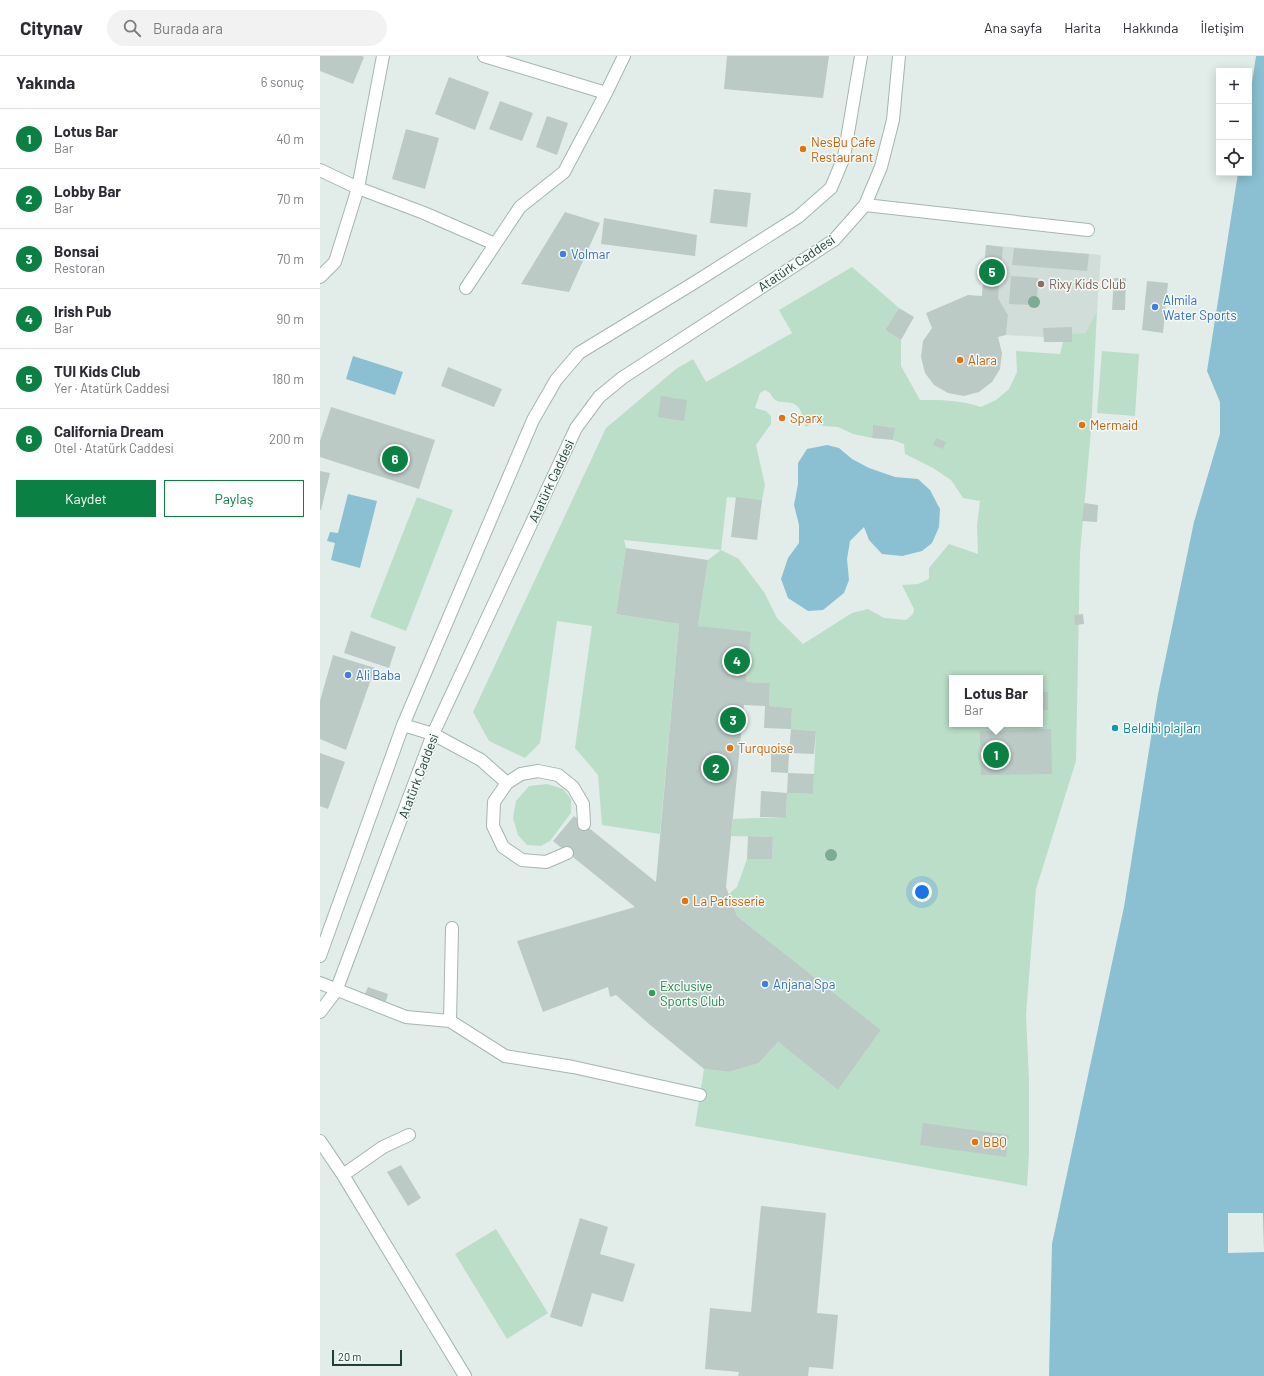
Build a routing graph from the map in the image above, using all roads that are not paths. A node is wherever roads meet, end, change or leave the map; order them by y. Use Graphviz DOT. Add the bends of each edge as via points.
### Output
graph roads {
  1 [pos="384,56"];
  2 [pos="484,56"];
  3 [pos="624,56"];
  4 [pos="861,56"];
  5 [pos="899,56"];
  6 [pos="606,93"];
  7 [pos="320,170"];
  8 [pos="358,188"];
  9 [pos="865,205"];
  10 [pos="1088,230"];
  11 [pos="495,244"];
  12 [pos="320,277"];
  13 [pos="466,288"];
  14 [pos="403,725"];
  15 [pos="434,734"];
  16 [pos="507,783"];
  17 [pos="584,824"];
  18 [pos="568,853"];
  19 [pos="452,928"];
  20 [pos="320,956"];
  21 [pos="320,983"];
  22 [pos="336,990"];
  23 [pos="320,1012"];
  24 [pos="450,1021"];
  25 [pos="700,1095"];
  26 [pos="409,1135"];
  27 [pos="320,1141"];
  28 [pos="343,1175"];
  29 [pos="465,1376"];
  1 -- 8 [label="street"];
  2 -- 6 [label="street"];
  3 -- 6 [label="street"];
  4 -- 14 [label="street" via="844,157 831,188 798,217 579,353 556,380 533,420"];
  5 -- 9 [label="street, Atatürk Caddesi" via="893,120 881,167"];
  6 -- 11 [label="street" via="564,172 520,207"];
  7 -- 8 [label="street"];
  8 -- 11 [label="street"];
  8 -- 12 [label="street" via="335,262"];
  9 -- 10 [label="street"];
  9 -- 15 [label="street, Atatürk Caddesi" via="834,240 622,378 599,397 576,428"];
  11 -- 13 [label="street"];
  14 -- 15 [label="street"];
  14 -- 20 [label="street"];
  15 -- 16 [label="street" via="481,760"];
  15 -- 22 [label="street, Atatürk Caddesi"];
  16 -- 17 [label="street" via="521,774 538,771 558,775 573,787 580,798 583,804"];
  16 -- 18 [label="street" via="494,802 493,826 503,847 522,860 546,862"];
  19 -- 24 [label="street"];
  21 -- 22 [label="street"];
  22 -- 23 [label="street, Atatürk Caddesi"];
  22 -- 24 [label="street" via="406,1017"];
  24 -- 25 [label="street" via="505,1056 573,1067"];
  26 -- 28 [label="street" via="383,1147"];
  27 -- 28 [label="street"];
  28 -- 29 [label="street"];
}
